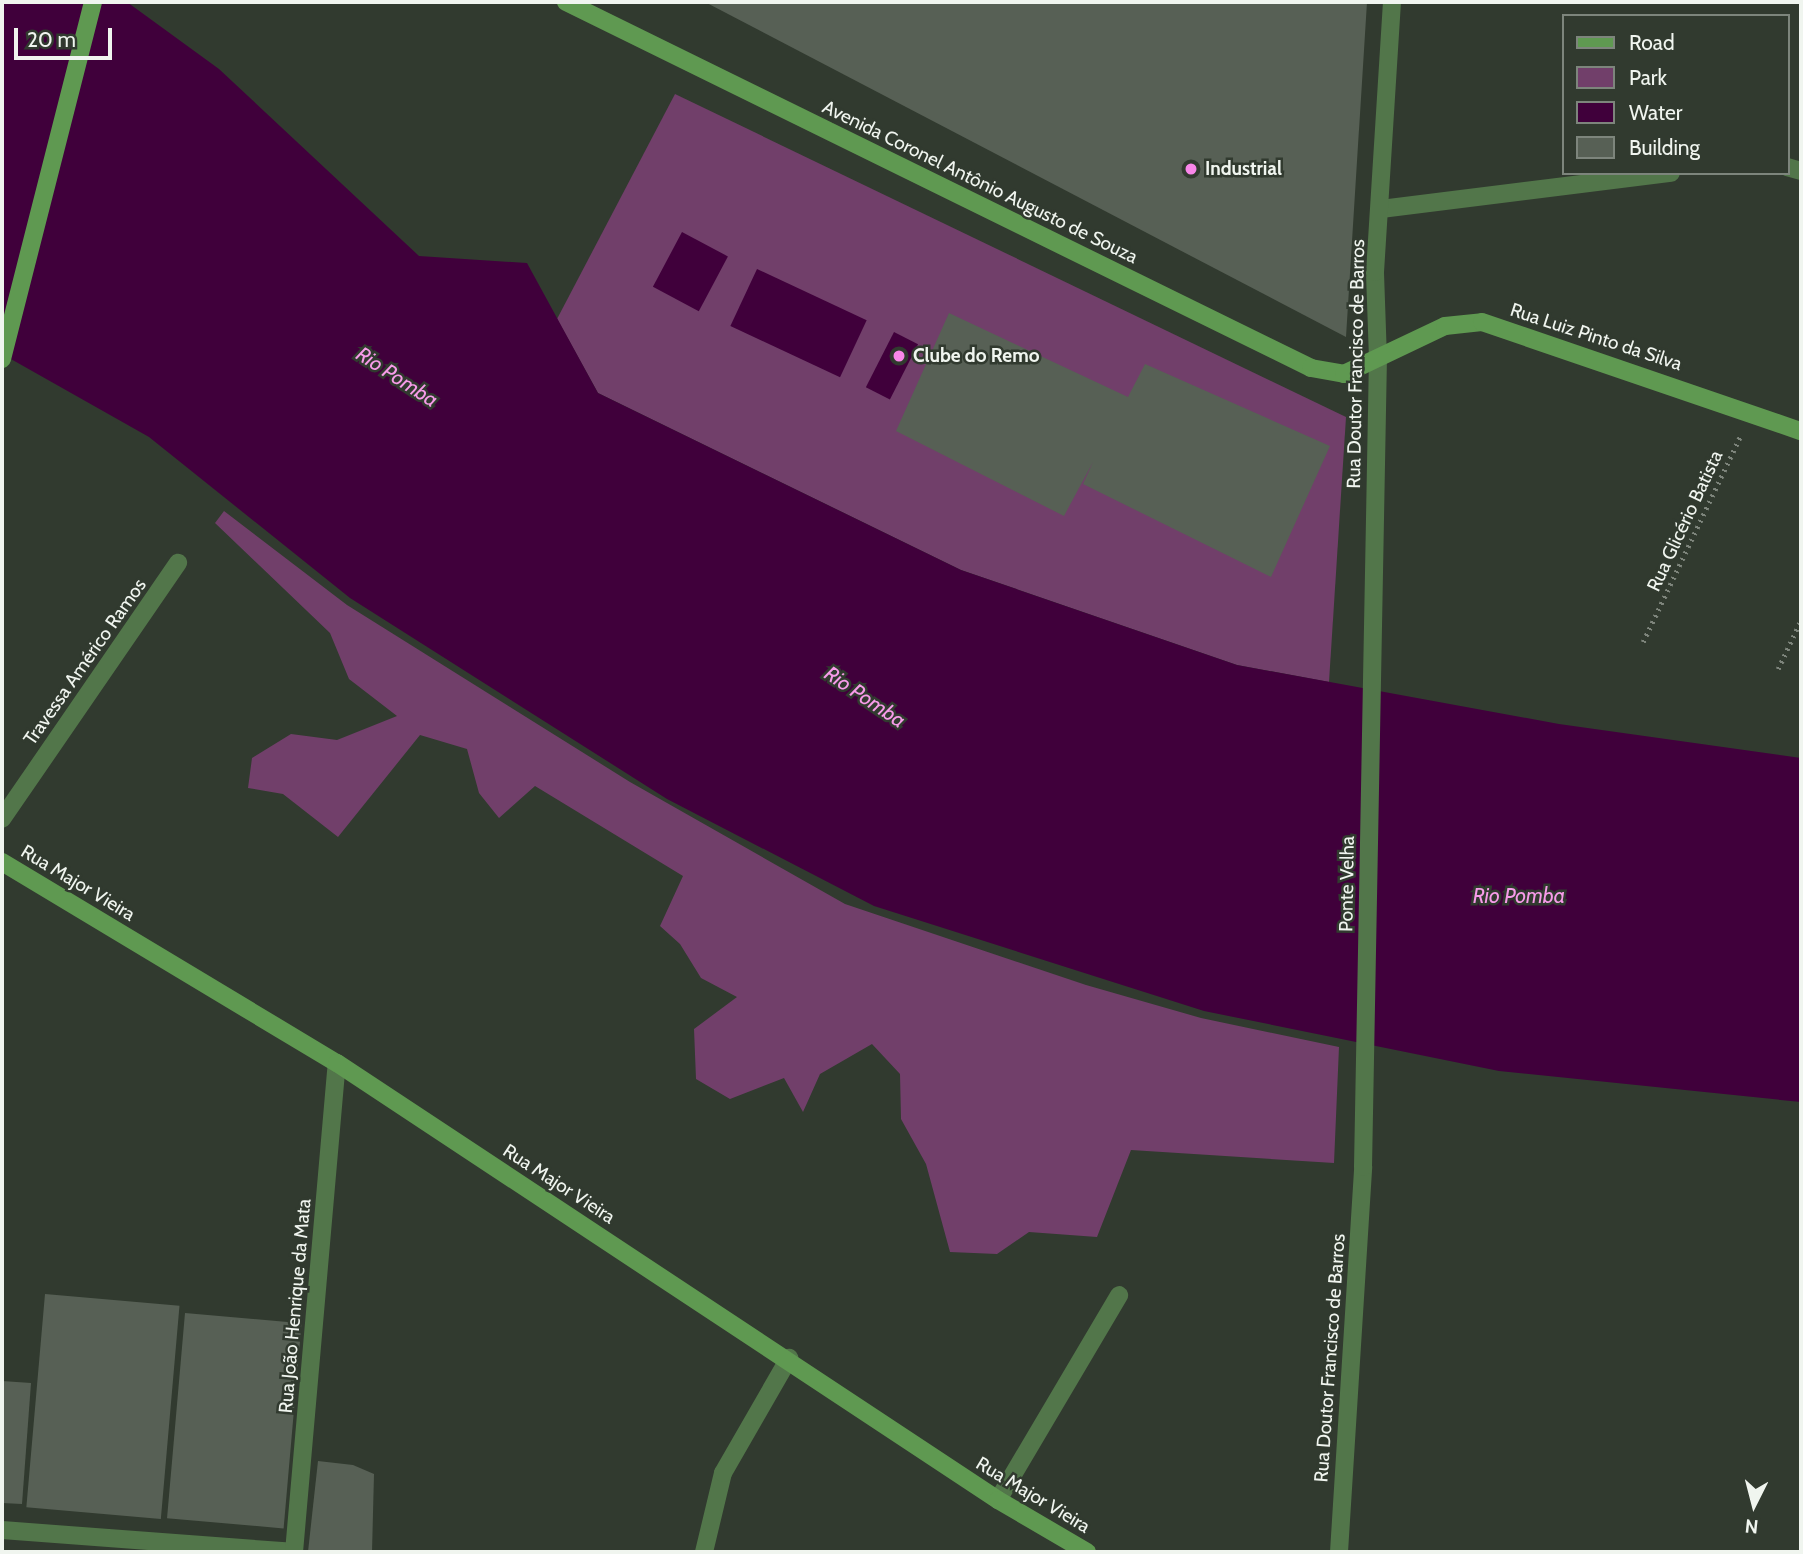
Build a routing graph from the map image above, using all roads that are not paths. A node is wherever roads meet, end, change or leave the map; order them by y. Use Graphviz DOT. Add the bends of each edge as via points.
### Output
graph roads {
  1 [pos="93,2"];
  2 [pos="566,2"];
  3 [pos="1392,2"];
  4 [pos="1655,175"];
  5 [pos="1381,209"];
  6 [pos="2,359"];
  7 [pos="1378,359"];
  8 [pos="1801,431"];
  9 [pos="178,563"];
  10 [pos="1374,602"];
  11 [pos="2,819"];
  12 [pos="2,862"];
  13 [pos="337,1063"];
  14 [pos="1363,1167"];
  15 [pos="1119,1295"];
  16 [pos="789,1358"];
  17 [pos="998,1500"];
  18 [pos="2,1530"];
  19 [pos="293,1552"];
  20 [pos="705,1552"];
  21 [pos="1087,1552"];
  22 [pos="1339,1552"];
  1 -- 6 [label="main road"];
  2 -- 7 [label="main road, Avenida Coronel Antônio Augusto de Souza" via="1311,368 1344,373"];
  3 -- 5 [label="street, Rua Doutor Francisco de Barros"];
  4 -- 5 [label="street"];
  5 -- 7 [label="street, Rua Doutor Francisco de Barros" via="1375,272"];
  7 -- 8 [label="main road, Rua Luiz Pinto da Silva" via="1445,326 1482,322"];
  7 -- 10 [label="street, Rua Doutor Francisco de Barros"];
  9 -- 11 [label="street, Travessa Américo Ramos"];
  10 -- 14 [label="street, Ponte Velha"];
  12 -- 13 [label="main road, Rua Major Vieira"];
  13 -- 16 [label="main road, Rua Major Vieira"];
  13 -- 19 [label="street, Rua João Henrique da Mata"];
  14 -- 22 [label="street, Rua Doutor Francisco de Barros"];
  15 -- 17 [label="street"];
  16 -- 17 [label="main road, Rua Major Vieira"];
  16 -- 20 [label="street" via="723,1473"];
  17 -- 21 [label="main road, Rua Major Vieira"];
  18 -- 19 [label="street"];
}
